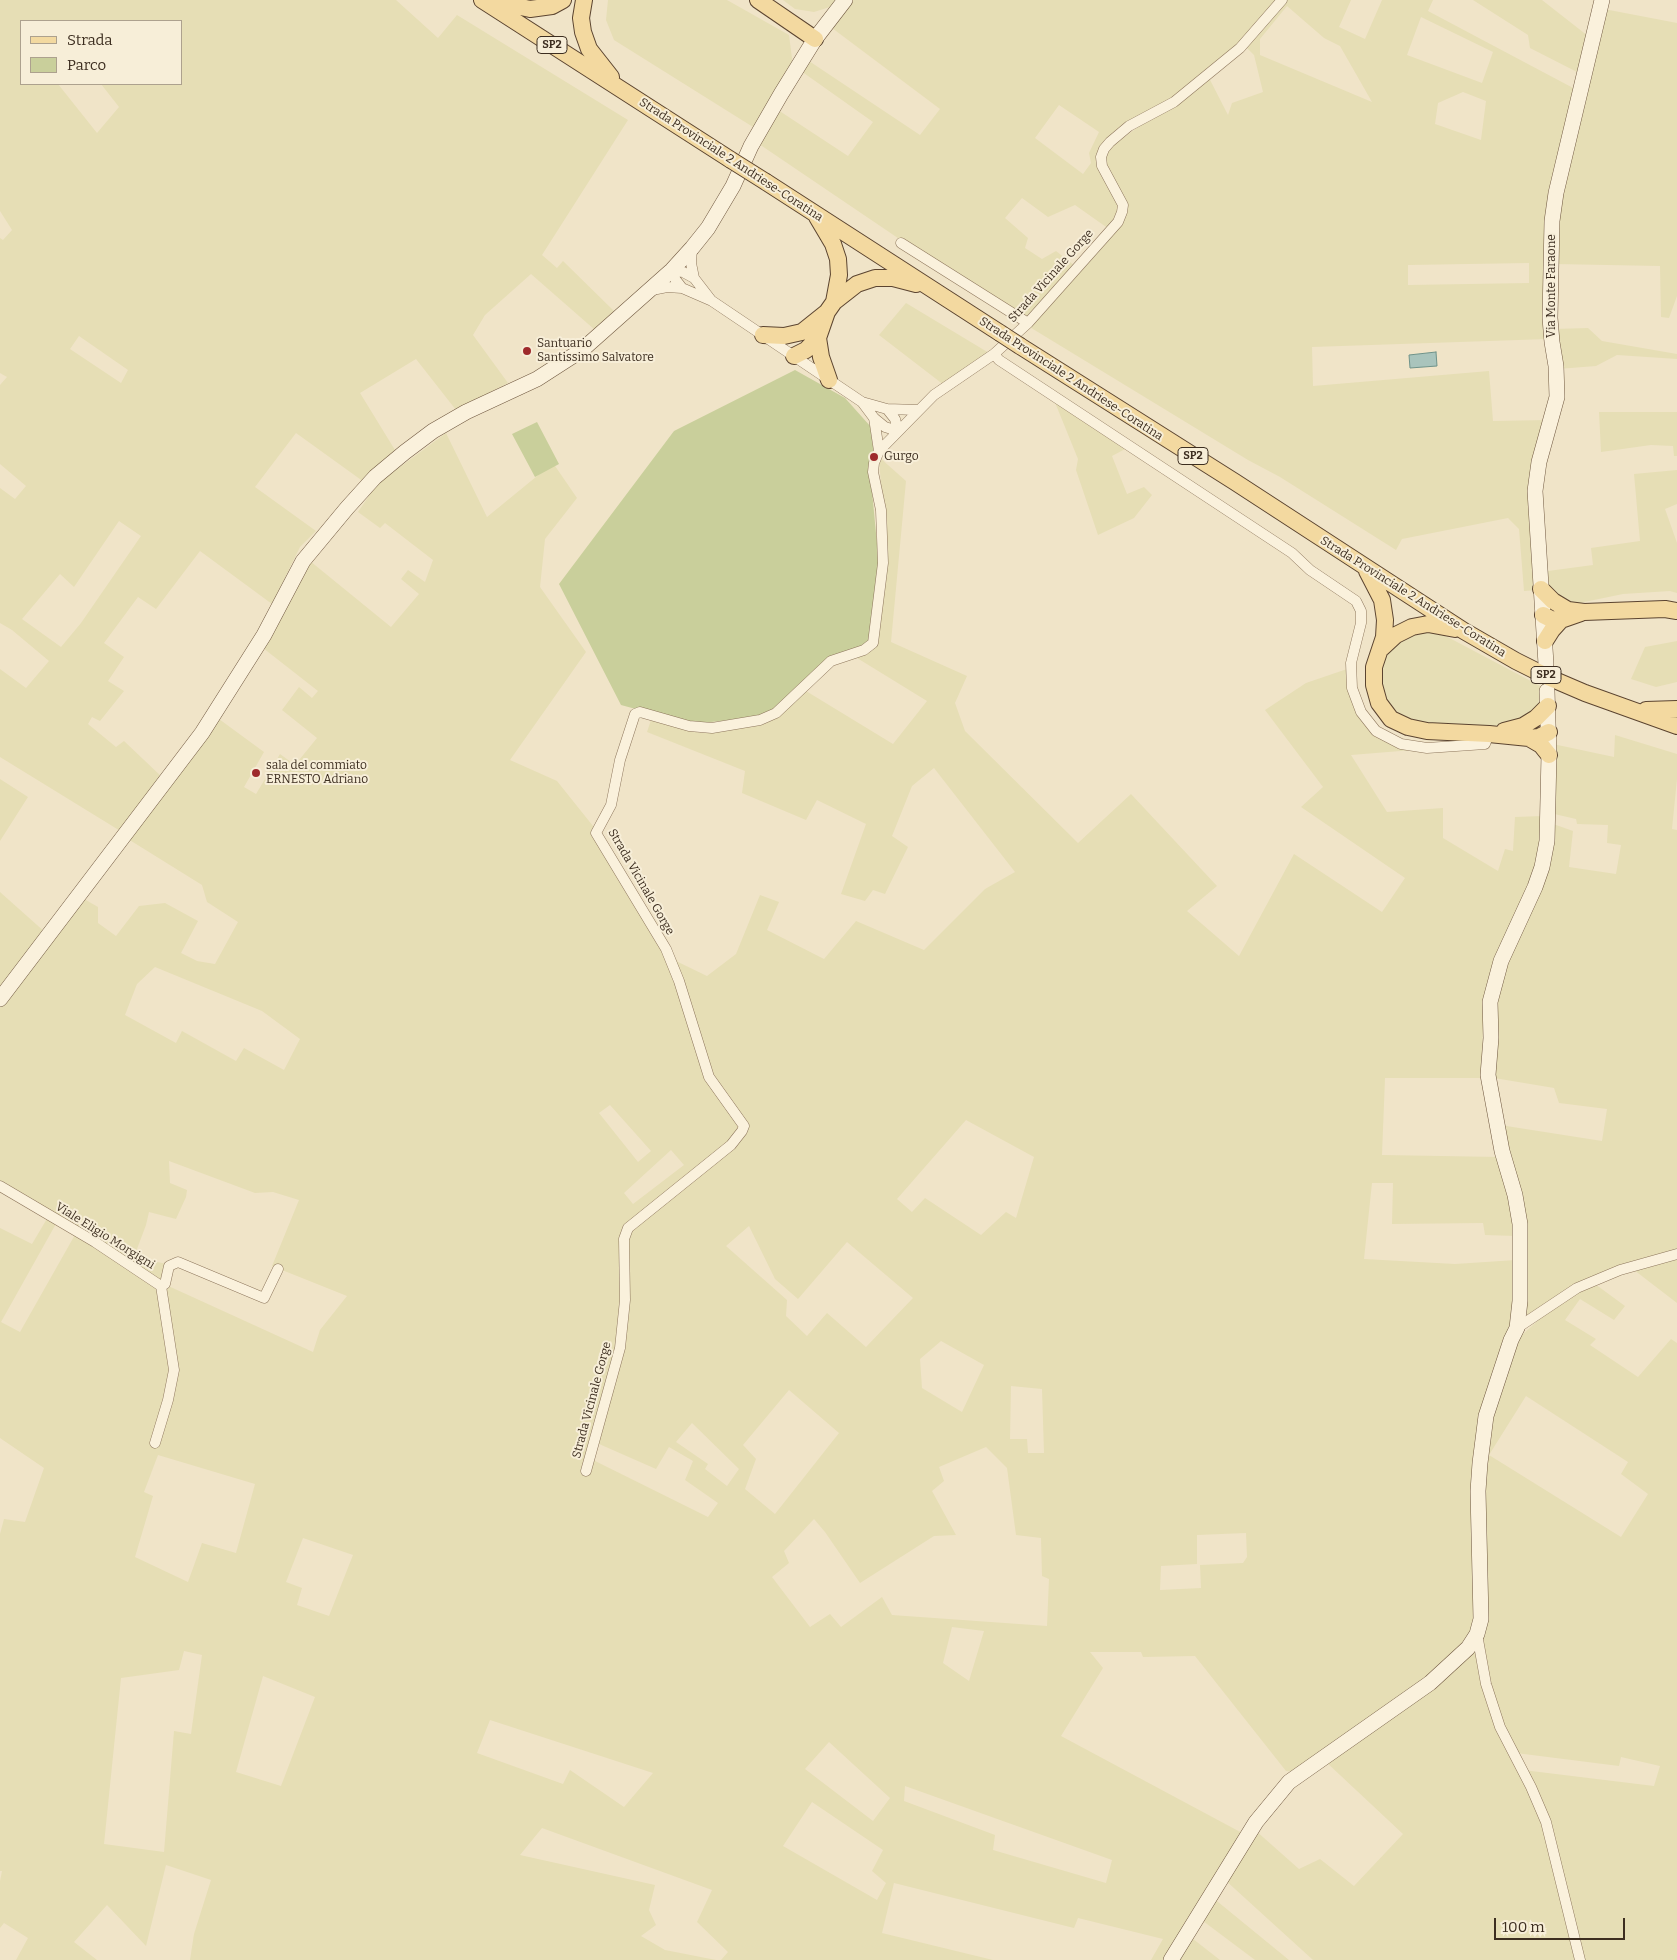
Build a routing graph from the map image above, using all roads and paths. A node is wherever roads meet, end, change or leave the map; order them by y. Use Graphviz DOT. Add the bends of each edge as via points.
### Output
graph roads {
  1 [pos="482,0"];
  2 [pos="490,0"];
  3 [pos="563,0"];
  4 [pos="584,0"];
  5 [pos="758,0"];
  6 [pos="845,0"];
  7 [pos="1282,0"];
  8 [pos="1602,0"];
  9 [pos="815,38"];
  10 [pos="622,90"];
  11 [pos="815,213"];
  12 [pos="901,242"];
  13 [pos="692,248"];
  14 [pos="672,270"];
  15 [pos="694,278"];
  16 [pos="928,287"];
  17 [pos="682,288"];
  18 [pos="652,290"];
  19 [pos="712,301"];
  20 [pos="830,307"];
  21 [pos="1028,323"];
  22 [pos="802,332"];
  23 [pos="762,335"];
  24 [pos="818,338"];
  25 [pos="994,354"];
  26 [pos="794,356"];
  27 [pos="829,380"];
  28 [pos="862,402"];
  29 [pos="888,409"];
  30 [pos="918,410"];
  31 [pos="874,418"];
  32 [pos="898,431"];
  33 [pos="879,451"];
  34 [pos="1366,569"];
  35 [pos="1542,589"];
  36 [pos="1677,611"];
  37 [pos="1571,614"];
  38 [pos="1543,615"];
  39 [pos="1464,631"];
  40 [pos="1545,641"];
  41 [pos="1382,648"];
  42 [pos="1546,664"];
  43 [pos="1547,698"];
  44 [pos="1632,710"];
  45 [pos="1677,710"];
  46 [pos="1677,726"];
  47 [pos="1526,732"];
  48 [pos="1549,732"];
  49 [pos="1489,734"];
  50 [pos="1550,754"];
  51 [pos="0,999"];
  52 [pos="0,1186"];
  53 [pos="1677,1254"];
  54 [pos="278,1269"];
  55 [pos="161,1286"];
  56 [pos="1517,1328"];
  57 [pos="155,1443"];
  58 [pos="586,1471"];
  59 [pos="1477,1634"];
  60 [pos="1171,1960"];
  61 [pos="1580,1960"];
  1 -- 10 [label="main road, Strada Provinciale 2 Andriese-Coratina / SP2"];
  2 -- 3 [label="main road" via="530,9 552,6"];
  4 -- 10 [label="main road" via="582,25 589,50"];
  5 -- 9 [label="main road"];
  6 -- 9 [label="street"];
  7 -- 21 [label="street, Strada Vicinale Gorge" via="1240,48 1174,102 1129,126 1104,149 1102,166 1124,205 1118,222"];
  8 -- 35 [label="street, Via Monte Faraone" via="1552,221 1550,318 1558,382 1554,412 1536,476"];
  9 -- 13 [label="street" via="751,146 733,186"];
  10 -- 11 [label="main road, Strada Provinciale 2 Andriese-Coratina / SP2, bridge"];
  11 -- 16 [label="main road, Strada Provinciale 2 Andriese-Coratina / SP2"];
  11 -- 20 [label="main road" via="838,259 840,276"];
  12 -- 21 [label="street"];
  13 -- 14 [label="street"];
  13 -- 15 [label="street"];
  14 -- 15 [label="street"];
  14 -- 17 [label="street"];
  14 -- 18 [label="street"];
  15 -- 19 [label="street"];
  16 -- 20 [label="main road" via="893,278 875,278 857,284"];
  16 -- 34 [label="main road, Strada Provinciale 2 Andriese-Coratina / SP2, bridge"];
  17 -- 18 [label="street"];
  17 -- 19 [label="street"];
  18 -- 51 [label="street" via="582,350 536,379 433,431 375,477 303,561 264,636 202,733"];
  19 -- 23 [label="street"];
  20 -- 22 [label="main road"];
  20 -- 24 [label="main road"];
  21 -- 25 [label="street, Strada Vicinale Gorge"];
  22 -- 23 [label="main road" via="784,336"];
  22 -- 26 [label="main road"];
  23 -- 26 [label="street"];
  24 -- 26 [label="main road"];
  24 -- 27 [label="main road"];
  25 -- 30 [label="street, Strada Vicinale Gorge" via="934,395"];
  25 -- 49 [label="street" via="1356,600 1361,623 1351,663 1352,688 1361,712 1376,731 1401,744 1427,748 1485,744"];
  26 -- 27 [label="street"];
  27 -- 28 [label="street"];
  28 -- 29 [label="street"];
  28 -- 31 [label="street"];
  29 -- 30 [label="street"];
  29 -- 32 [label="street"];
  30 -- 32 [label="street, Strada Vicinale Gorge"];
  31 -- 32 [label="street" via="885,427"];
  31 -- 33 [label="street"];
  32 -- 33 [label="street, Strada Vicinale Gorge"];
  33 -- 58 [label="street, Strada Vicinale Gorge" via="873,472 881,510 882,563 873,643 864,650 831,661 776,714 760,720 712,728 688,726 640,712 635,714 620,760 611,805 596,833 666,949 709,1076 744,1126 731,1145 628,1228 624,1239 620,1348"];
  34 -- 39 [label="main road, Strada Provinciale 2 Andriese-Coratina / SP2"];
  34 -- 41 [label="main road" via="1382,600 1385,620"];
  35 -- 37 [label="main road"];
  35 -- 38 [label="street, Via Monte Faraone"];
  36 -- 37 [label="main road"];
  37 -- 38 [label="main road" via="1551,619"];
  37 -- 40 [label="main road" via="1552,630"];
  38 -- 40 [label="street, Via Monte Faraone"];
  39 -- 41 [label="main road" via="1428,624 1412,627 1396,635"];
  39 -- 44 [label="main road, Strada Provinciale 2 Andriese-Coratina / SP2" via="1550,678"];
  40 -- 42 [label="street, Via Monte Faraone"];
  41 -- 49 [label="main road" via="1374,667 1374,685 1379,702 1392,719 1408,727 1428,731"];
  43 -- 47 [label="main road"];
  43 -- 48 [label="street"];
  44 -- 45 [label="main road"];
  44 -- 46 [label="main road, Strada Provinciale 2 Andriese-Coratina / SP2"];
  47 -- 48 [label="main road" via="1539,737"];
  47 -- 49 [label="main road"];
  47 -- 50 [label="main road"];
  48 -- 50 [label="street"];
  50 -- 56 [label="street" via="1547,841 1542,867 1501,960 1490,1002 1488,1075 1520,1224"];
  52 -- 55 [label="street, Viale Eligio Morgigni" via="95,1242"];
  53 -- 56 [label="street" via="1620,1270 1578,1288"];
  54 -- 55 [label="street" via="264,1298 178,1262 169,1266 165,1284"];
  55 -- 57 [label="street, Viale Eligio Morgigni" via="174,1370"];
  56 -- 59 [label="street" via="1486,1416 1478,1491 1481,1619"];
  59 -- 60 [label="street" via="1468,1648 1430,1683 1289,1782 1256,1822"];
  59 -- 61 [label="street" via="1486,1684 1500,1726 1546,1822"];
}
